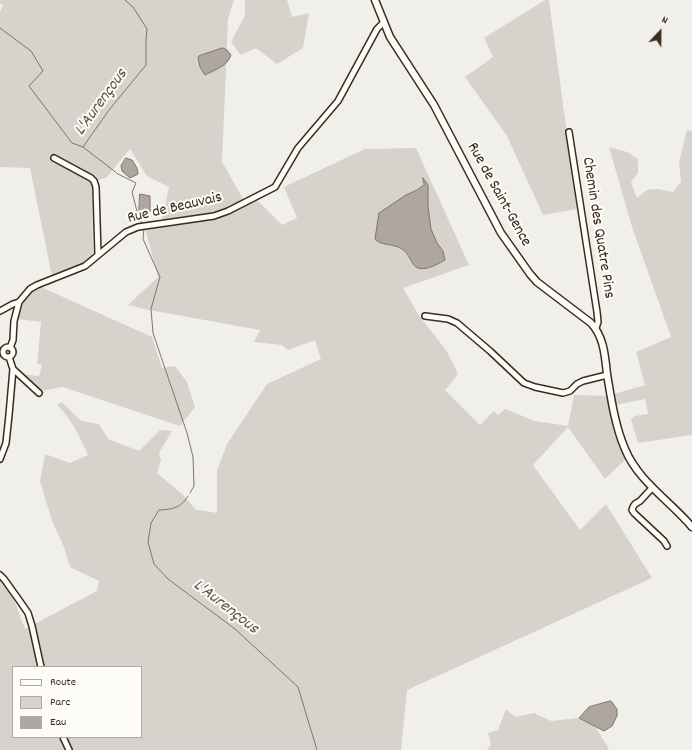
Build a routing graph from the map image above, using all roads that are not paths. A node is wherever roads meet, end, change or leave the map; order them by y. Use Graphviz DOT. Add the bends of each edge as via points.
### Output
graph roads {
  1 [pos="375,0"];
  2 [pos="384,22"];
  3 [pos="568,132"];
  4 [pos="54,158"];
  5 [pos="98,255"];
  6 [pos="19,302"];
  7 [pos="0,311"];
  8 [pos="426,316"];
  9 [pos="596,328"];
  10 [pos="10,348"];
  11 [pos="1,352"];
  12 [pos="10,357"];
  13 [pos="13,368"];
  14 [pos="607,374"];
  15 [pos="38,393"];
  16 [pos="0,459"];
  17 [pos="652,488"];
  18 [pos="692,527"];
  19 [pos="667,546"];
  20 [pos="0,576"];
  21 [pos="41,666"];
  22 [pos="63,738"];
  23 [pos="69,750"];
  1 -- 2 [label="street, Rue de Saint-Gence"];
  2 -- 5 [label="street, Rue de Beauvais" via="377,29 338,100 298,148 275,187 214,216 138,227 126,232"];
  2 -- 9 [label="street, Rue de Saint-Gence" via="390,37 434,105 500,233 538,282"];
  3 -- 9 [label="street, Chemin des Quatre Pins" via="597,312"];
  4 -- 5 [label="street" via="94,181"];
  5 -- 6 [label="street, Rue de Beauvais" via="85,266 30,289"];
  6 -- 7 [label="street"];
  6 -- 10 [label="street, Rue de Beauvais"];
  8 -- 14 [label="street" via="448,318 457,323 524,383 535,387 563,393 583,381"];
  9 -- 14 [label="street, Rue de Saint-Gence" via="602,342"];
  10 -- 11 [label="street" via="5,348"];
  10 -- 12 [label="street" via="13,351"];
  11 -- 12 [label="street"];
  12 -- 13 [label="street"];
  13 -- 15 [label="street"];
  13 -- 16 [label="street" via="6,443"];
  14 -- 17 [label="street, Rue de Saint-Gence" via="624,447"];
  17 -- 18 [label="street, Rue de Saint-Gence"];
  17 -- 19 [label="street" via="632,510"];
  20 -- 21 [label="street" via="28,613"];
  22 -- 23 [label="street"];
}
